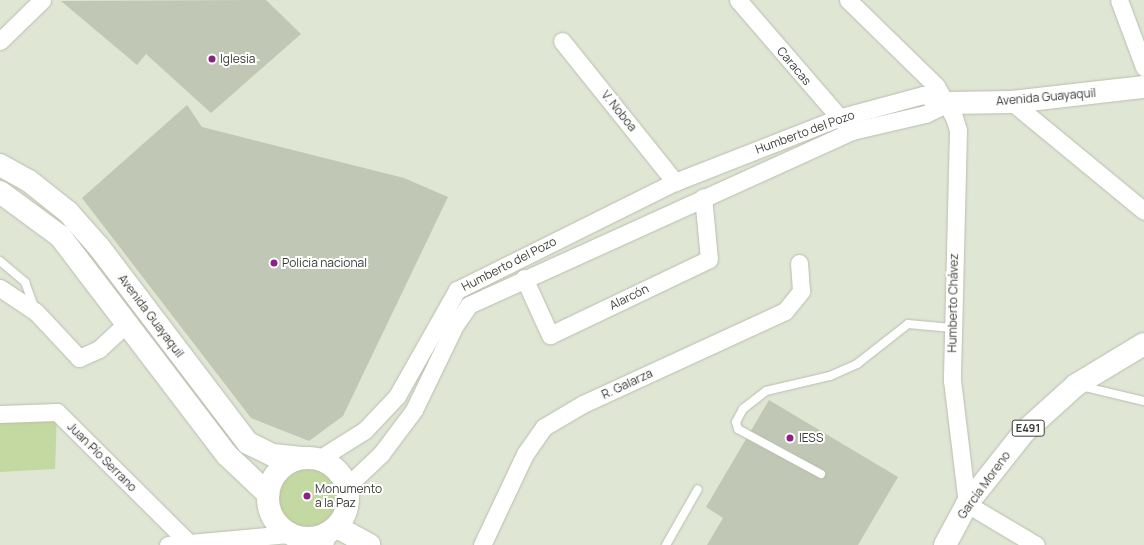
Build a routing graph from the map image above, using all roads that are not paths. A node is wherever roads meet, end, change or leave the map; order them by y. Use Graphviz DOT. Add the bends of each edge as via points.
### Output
graph roads {
  1 [pos="42,0"];
  2 [pos="738,0"];
  3 [pos="848,0"];
  4 [pos="1119,0"];
  5 [pos="0,40"];
  6 [pos="562,41"];
  7 [pos="1144,67"];
  8 [pos="1144,87"];
  9 [pos="1012,102"];
  10 [pos="948,103"];
  11 [pos="838,118"];
  12 [pos="852,131"];
  13 [pos="0,165"];
  14 [pos="676,182"];
  15 [pos="0,192"];
  16 [pos="703,197"];
  17 [pos="1144,211"];
  18 [pos="0,261"];
  19 [pos="799,263"];
  20 [pos="524,278"];
  21 [pos="0,288"];
  22 [pos="36,312"];
  23 [pos="128,322"];
  24 [pos="952,328"];
  25 [pos="1144,344"];
  26 [pos="1076,385"];
  27 [pos="1144,401"];
  28 [pos="0,414"];
  29 [pos="311,458"];
  30 [pos="821,474"];
  31 [pos="347,486"];
  32 [pos="698,489"];
  33 [pos="268,494"];
  34 [pos="967,504"];
  35 [pos="288,534"];
  36 [pos="329,535"];
  37 [pos="950,540"];
  38 [pos="187,541"];
  39 [pos="168,545"];
  40 [pos="369,545"];
  41 [pos="482,545"];
  42 [pos="666,545"];
  43 [pos="1036,545"];
  1 -- 5 [label="street"];
  2 -- 11 [label="street, Caracas"];
  3 -- 10 [label="street, Humberto Chávez" via="936,86"];
  4 -- 7 [label="street"];
  6 -- 14 [label="street, V. Noboa"];
  8 -- 9 [label="main road, Avenida Guayaquil"];
  9 -- 10 [label="main road, Avenida Guayaquil"];
  9 -- 17 [label="street"];
  10 -- 11 [label="street, Humberto del Pozo" via="923,95"];
  10 -- 12 [label="street, Humberto del Pozo" via="925,114"];
  10 -- 24 [label="street, Humberto Chávez" via="958,130"];
  11 -- 12 [label="street, Caracas"];
  11 -- 14 [label="street, Humberto del Pozo"];
  12 -- 16 [label="street, Humberto del Pozo"];
  13 -- 29 [label="main road, Avenida Guayaquil" via="29,181 68,212 99,247 248,443 273,455"];
  14 -- 29 [label="street, Humberto del Pozo" via="457,290 397,396 365,430"];
  15 -- 23 [label="main road, Avenida Guayaquil" via="60,236"];
  16 -- 20 [label="street, Humberto del Pozo"];
  16 -- 20 [label="street, Alarcón" via="709,259 550,335"];
  18 -- 22 [label="lane" via="25,282"];
  19 -- 41 [label="street, R. Galarza" via="801,291 785,311 583,404 544,427 525,454"];
  20 -- 31 [label="street, Humberto del Pozo" via="469,305 455,325 414,410 381,454"];
  21 -- 22 [label="street"];
  22 -- 23 [label="street" via="79,358 99,349"];
  23 -- 33 [label="main road, Avenida Guayaquil" via="227,455"];
  24 -- 30 [label="lane" via="908,324 856,364 830,376 766,391 743,409 736,422 738,429"];
  24 -- 34 [label="street, Humberto Chávez" via="952,380"];
  25 -- 26 [label="main road, García Moreno / E491"];
  26 -- 27 [label="lane"];
  26 -- 34 [label="main road, García Moreno / E491" via="1024,432"];
  28 -- 38 [label="street, Juan Pío Serrano" via="57,412"];
  29 -- 31 [label="main road" via="341,474"];
  29 -- 33 [label="main road" via="279,470"];
  31 -- 36 [label="main road" via="348,508"];
  32 -- 42 [label="lane"];
  33 -- 35 [label="main road" via="272,517"];
  34 -- 37 [label="main road, García Moreno / E491"];
  34 -- 43 [label="street"];
  35 -- 36 [label="main road" via="314,538"];
  35 -- 38 [label="street"];
  36 -- 40 [label="main road"];
  38 -- 39 [label="street"];
}
